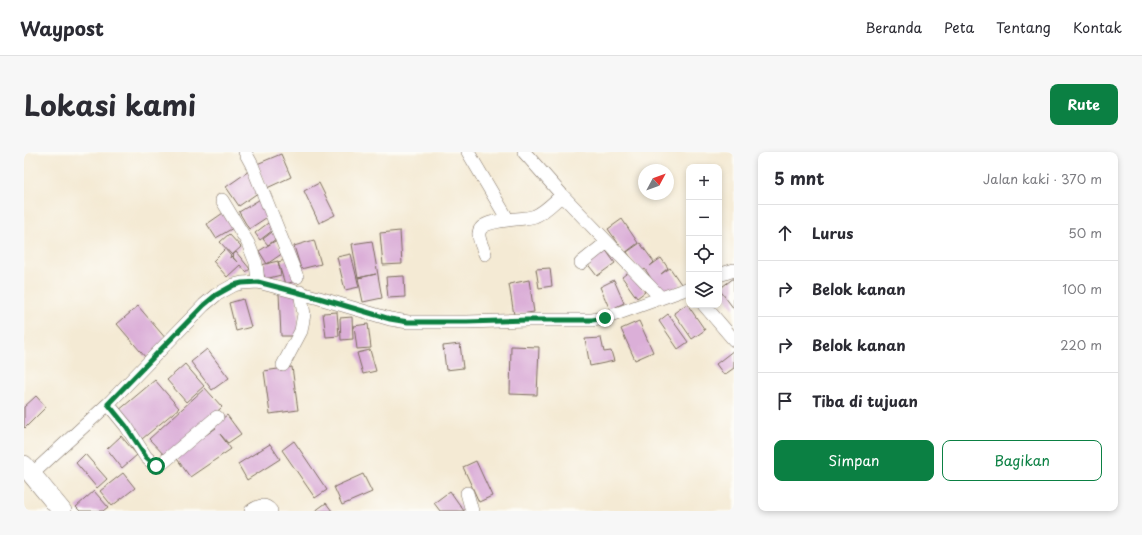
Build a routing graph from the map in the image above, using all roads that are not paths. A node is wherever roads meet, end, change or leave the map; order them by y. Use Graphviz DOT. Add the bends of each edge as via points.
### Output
graph roads {
  1 [pos="245,152"];
  2 [pos="468,152"];
  3 [pos="524,152"];
  4 [pos="562,195"];
  5 [pos="222,200"];
  6 [pos="508,220"];
  7 [pos="607,242"];
  8 [pos="485,254"];
  9 [pos="581,263"];
  10 [pos="734,270"];
  11 [pos="722,274"];
  12 [pos="297,277"];
  13 [pos="258,282"];
  14 [pos="686,289"];
  15 [pos="300,292"];
  16 [pos="661,298"];
  17 [pos="707,308"];
  18 [pos="734,340"];
  19 [pos="283,365"];
  20 [pos="108,404"];
  21 [pos="217,417"];
  22 [pos="28,469"];
  23 [pos="467,493"];
  24 [pos="62,511"];
  25 [pos="251,511"];
  26 [pos="271,511"];
  27 [pos="472,511"];
  1 -- 12 [label="street"];
  2 -- 6 [label="street"];
  3 -- 4 [label="street"];
  4 -- 6 [label="street" via="537,216"];
  4 -- 7 [label="street"];
  5 -- 13 [label="street" via="248,243 256,262"];
  6 -- 8 [label="street" via="484,226 480,230"];
  7 -- 9 [label="street"];
  7 -- 16 [label="street"];
  10 -- 11 [label="street"];
  13 -- 15 [label="street"];
  13 -- 20 [label="street" via="234,285 216,295"];
  14 -- 16 [label="street"];
  15 -- 16 [label="street" via="390,319 424,322 592,320 605,318"];
  15 -- 19 [label="street" via="304,314 301,331"];
  17 -- 18 [label="street"];
  20 -- 21 [label="street" via="146,457 156,466"];
  20 -- 22 [label="street"];
  22 -- 24 [label="highway"];
  23 -- 27 [label="street"];
  25 -- 26 [label="street" via="261,505"];
}
